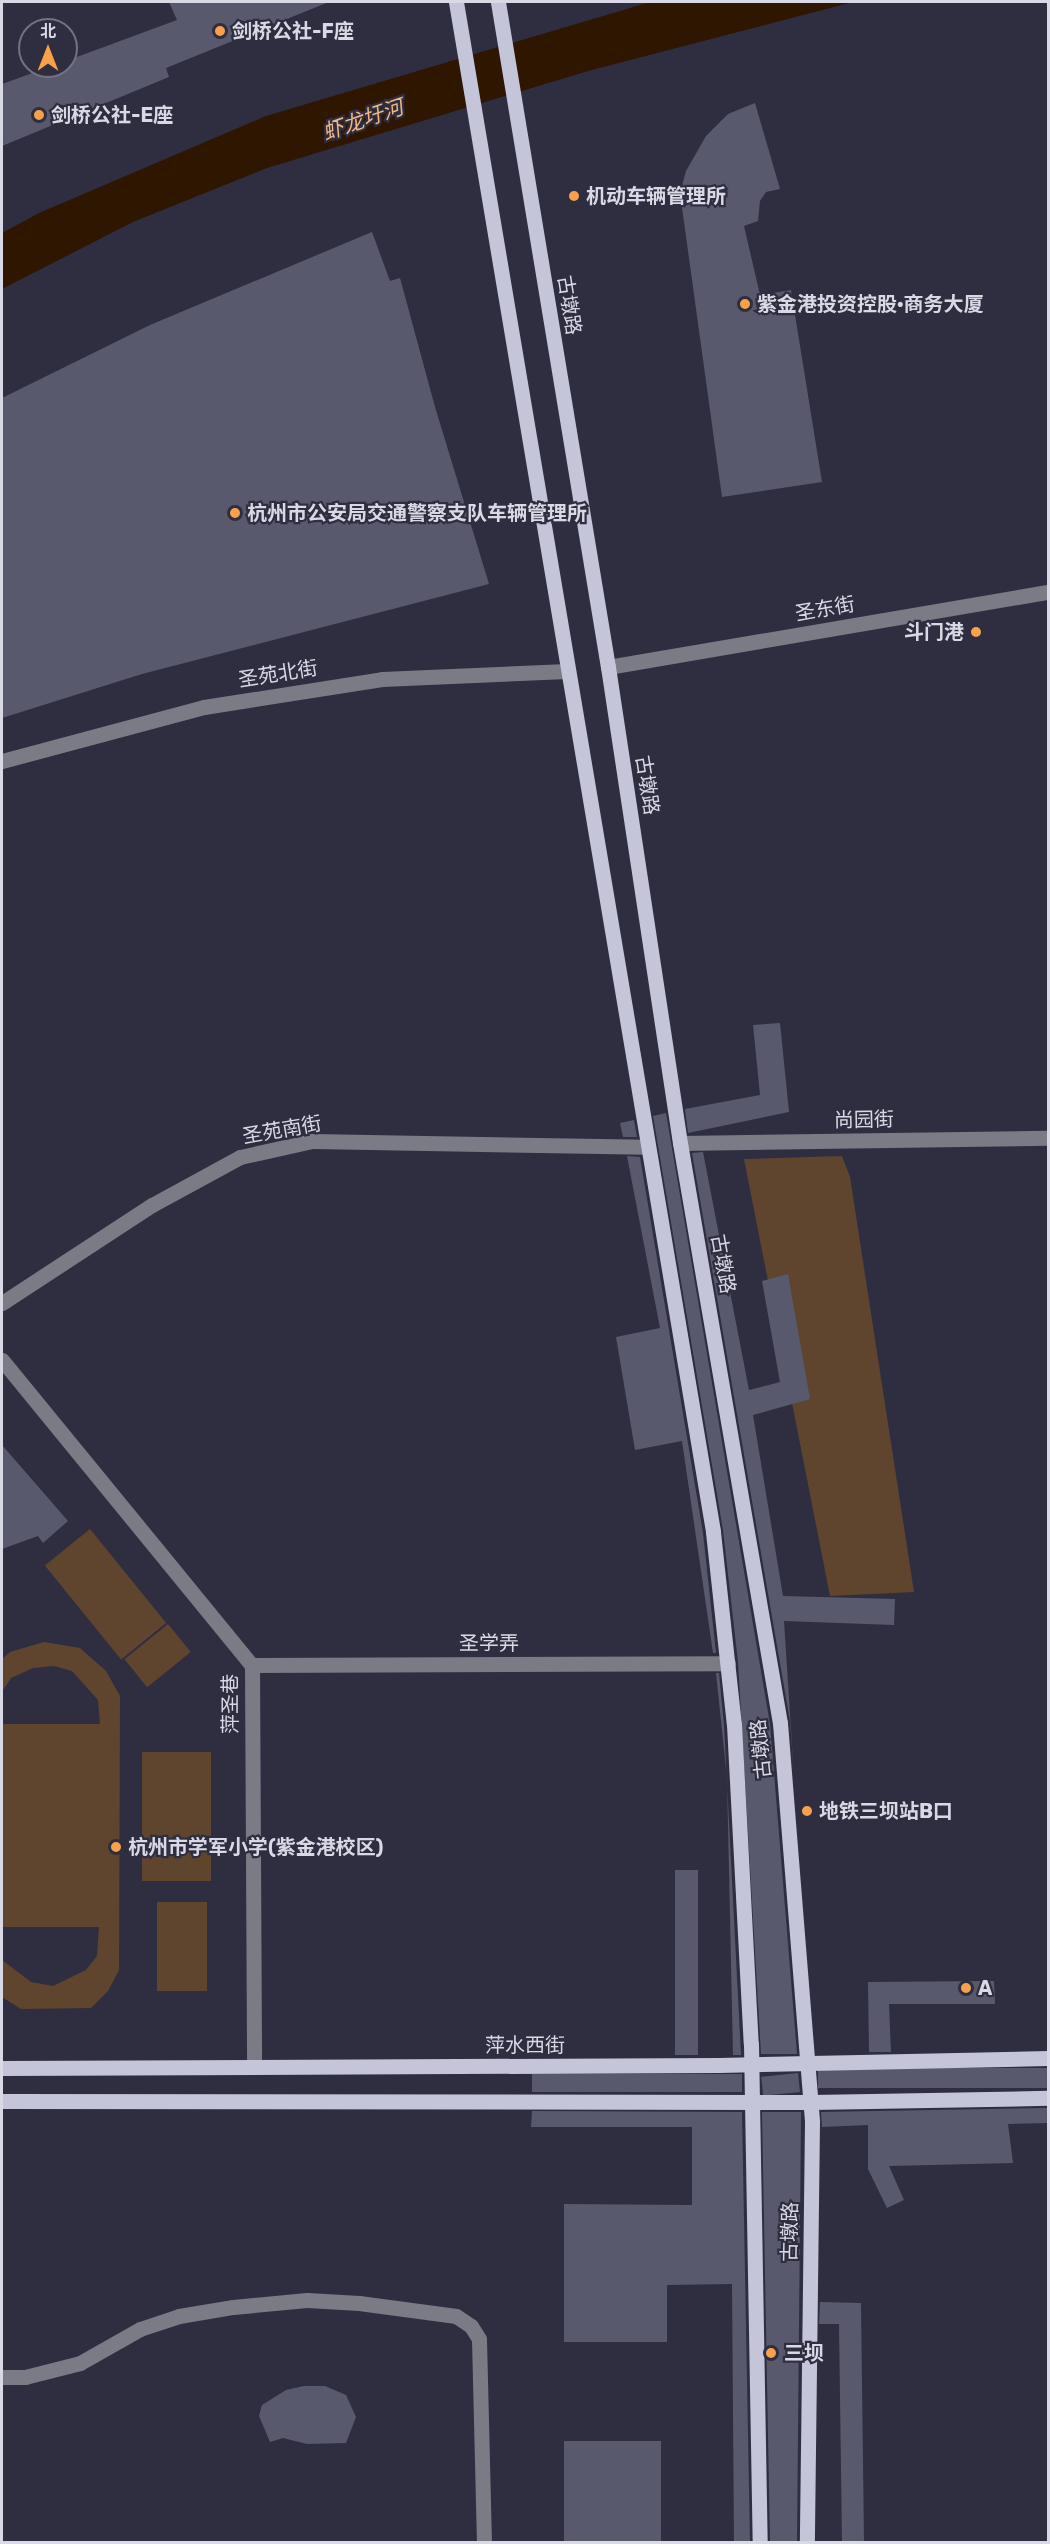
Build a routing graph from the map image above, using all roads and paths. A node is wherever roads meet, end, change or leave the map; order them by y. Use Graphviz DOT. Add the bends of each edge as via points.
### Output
graph roads {
  1 [pos="456,2"];
  2 [pos="499,9"];
  3 [pos="1048,592"];
  4 [pos="608,667"];
  5 [pos="567,671"];
  6 [pos="2,761"];
  7 [pos="1048,1138"];
  8 [pos="680,1143"];
  9 [pos="646,1147"];
  10 [pos="2,1303"];
  11 [pos="2,1360"];
  12 [pos="728,1664"];
  13 [pos="252,1665"];
  14 [pos="1048,2058"];
  15 [pos="810,2063"];
  16 [pos="752,2064"];
  17 [pos="2,2067"];
  18 [pos="254,2067"];
  19 [pos="1048,2098"];
  20 [pos="2,2101"];
  21 [pos="753,2102"];
  22 [pos="811,2102"];
  23 [pos="2,2377"];
  24 [pos="484,2542"];
  25 [pos="760,2542"];
  26 [pos="807,2542"];
  1 -- 5 [label="main road, 古墩路"];
  2 -- 4 [label="main road, 古墩路"];
  3 -- 4 [label="street, 圣东街"];
  4 -- 8 [label="main road, 古墩路"];
  5 -- 6 [label="street, 圣苑北街" via="382,680 215,705"];
  5 -- 9 [label="main road, 古墩路"];
  7 -- 8 [label="street, 尚园街"];
  8 -- 15 [label="main road, 古墩路" via="780,1723"];
  9 -- 10 [label="street, 圣苑南街" via="312,1141 240,1157 152,1205"];
  9 -- 12 [label="main road, 古墩路" via="713,1532"];
  11 -- 13 [label="street, 萍圣巷"];
  12 -- 13 [label="street, 圣学弄"];
  12 -- 16 [label="main road, 古墩路"];
  13 -- 18 [label="street, 萍圣巷"];
  14 -- 15 [label="main road, 萍水西街"];
  15 -- 16 [label="main road, 萍水西街"];
  15 -- 22 [label="main road, 古墩路"];
  16 -- 18 [label="main road, 萍水西街"];
  16 -- 21 [label="main road, 古墩路"];
  17 -- 18 [label="main road, 萍水西街"];
  19 -- 22 [label="main road"];
  20 -- 21 [label="main road"];
  21 -- 22 [label="main road"];
  21 -- 25 [label="main road, 古墩路"];
  22 -- 26 [label="main road, 古墩路"];
  23 -- 24 [label="street" via="25,2377 80,2363 140,2329 179,2316 232,2307 307,2300 398,2306 456,2316 471,2325 479,2339"];
}
